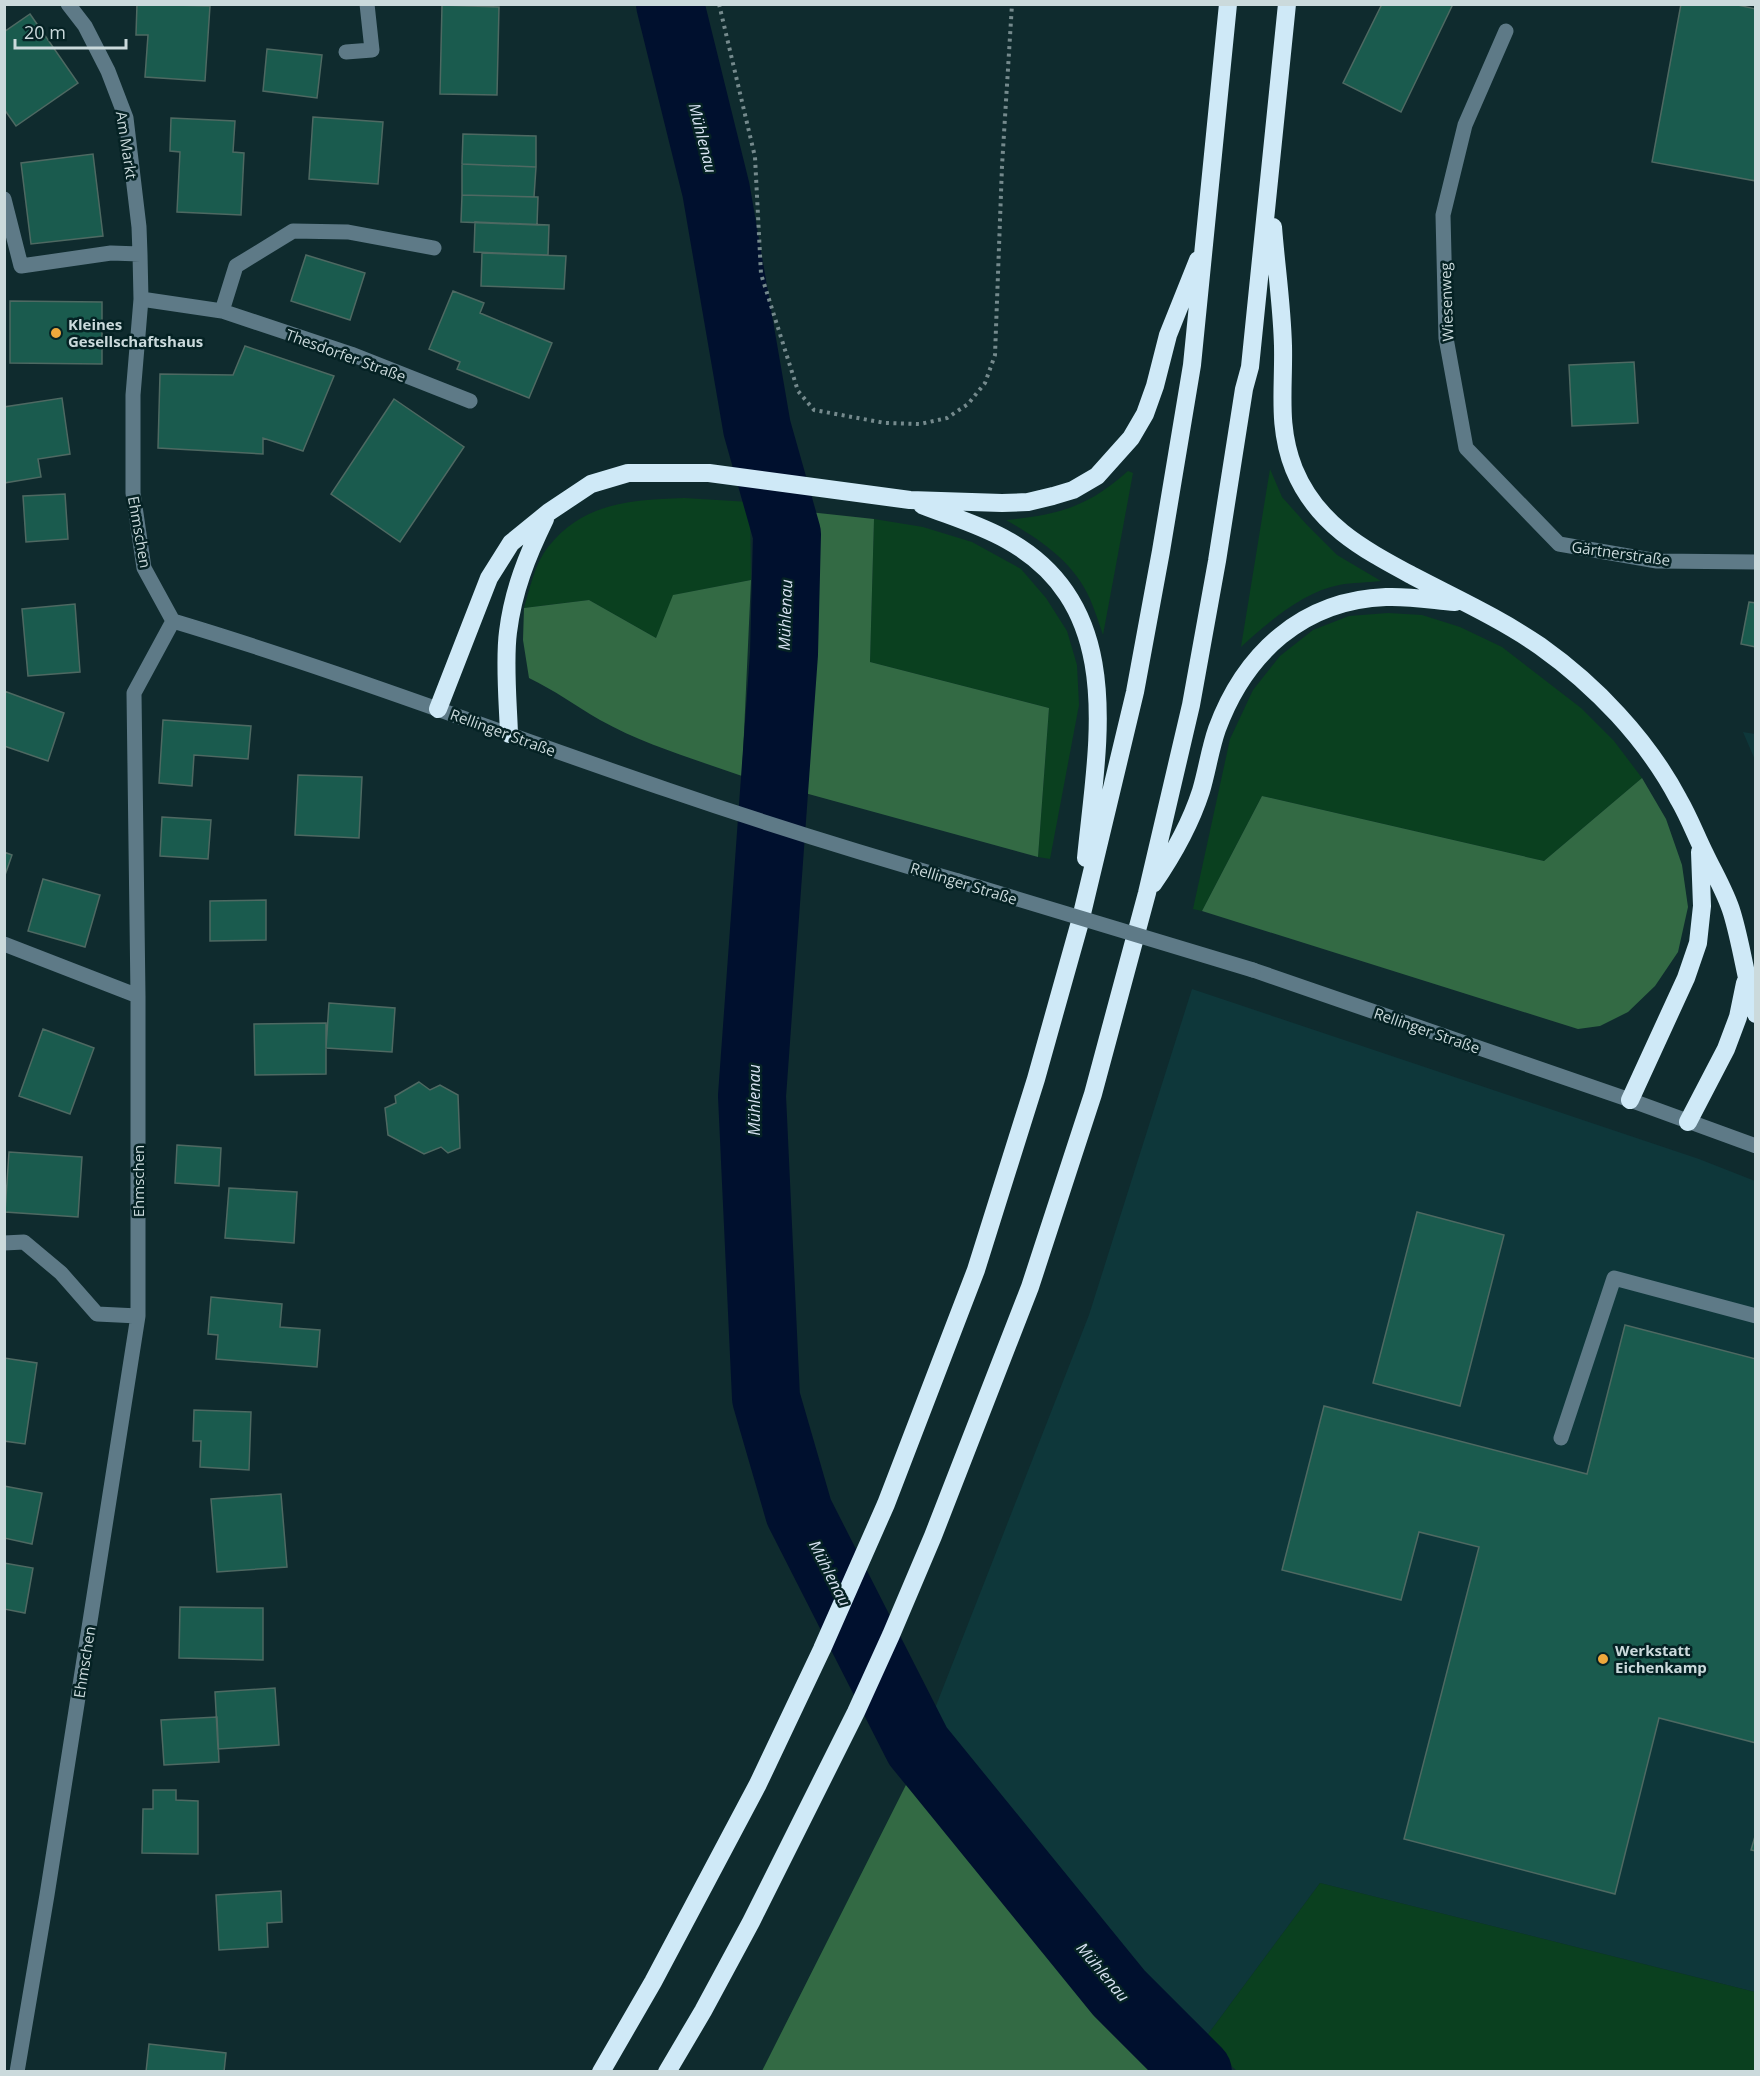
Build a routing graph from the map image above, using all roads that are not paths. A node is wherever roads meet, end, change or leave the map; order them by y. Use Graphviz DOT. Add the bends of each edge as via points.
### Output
graph roads {
  1 [pos="68,4"];
  2 [pos="367,4"];
  3 [pos="1228,4"];
  4 [pos="1287,4"];
  5 [pos="1506,31"];
  6 [pos="346,52"];
  7 [pos="1270,183"];
  8 [pos="4,199"];
  9 [pos="1206,239"];
  10 [pos="434,248"];
  11 [pos="140,254"];
  12 [pos="141,299"];
  13 [pos="222,311"];
  14 [pos="470,401"];
  15 [pos="910,500"];
  16 [pos="549,512"];
  17 [pos="1559,544"];
  18 [pos="1755,562"];
  19 [pos="1466,604"];
  20 [pos="173,621"];
  21 [pos="438,709"];
  22 [pos="509,734"];
  23 [pos="1700,844"];
  24 [pos="1148,893"];
  25 [pos="1080,922"];
  26 [pos="4,944"];
  27 [pos="1746,978"];
  28 [pos="138,996"];
  29 [pos="1755,1014"];
  30 [pos="1630,1100"];
  31 [pos="1688,1122"];
  32 [pos="1755,1146"];
  33 [pos="4,1244"];
  34 [pos="138,1316"];
  35 [pos="1755,1316"];
  36 [pos="1561,1438"];
  37 [pos="17,2072"];
  38 [pos="601,2072"];
  39 [pos="667,2072"];
  1 -- 11 [label="street, Am Markt" via="85,26 108,71 126,118"];
  2 -- 6 [label="street" via="372,50"];
  3 -- 9 [label="highway"];
  4 -- 7 [label="highway"];
  5 -- 17 [label="street, Wiesenweg" via="1465,125 1443,215 1446,338 1466,448"];
  7 -- 19 [label="highway" via="1283,346 1283,432 1294,469 1307,494 1344,536"];
  7 -- 24 [label="highway" via="1250,368 1217,561 1191,705"];
  8 -- 11 [label="street" via="21,266"];
  9 -- 15 [label="highway" via="1167,335 1145,414 1131,438 1097,476 1073,490 1028,502"];
  9 -- 25 [label="highway" via="1192,365 1135,692"];
  10 -- 13 [label="street" via="348,232 293,231 236,266"];
  11 -- 12 [label="street, Am Markt"];
  12 -- 13 [label="street, Thesdorfer Straße"];
  12 -- 20 [label="street, Ehmschen" via="133,395 133,493 144,568"];
  13 -- 14 [label="street, Thesdorfer Straße" via="351,354"];
  15 -- 16 [label="highway" via="709,473 628,472 591,484"];
  15 -- 25 [label="highway" via="1006,539 1054,578 1079,615 1095,668 1099,717"];
  16 -- 21 [label="highway" via="511,543 489,578"];
  16 -- 22 [label="highway" via="516,589 507,634"];
  17 -- 18 [label="street, Gärtnerstraße" via="1657,561"];
  19 -- 23 [label="highway" via="1538,645 1600,697 1662,771"];
  19 -- 24 [label="highway" via="1413,598 1363,599 1332,606 1285,631 1257,659 1229,702 1177,850"];
  20 -- 21 [label="street, Rellinger Straße"];
  20 -- 28 [label="street, Ehmschen" via="134,693"];
  21 -- 22 [label="street, Rellinger Straße"];
  22 -- 30 [label="street, Rellinger Straße, bridge" via="870,855 1253,970"];
  23 -- 27 [label="highway" via="1732,911"];
  23 -- 30 [label="highway" via="1702,906 1698,943"];
  24 -- 39 [label="highway" via="1093,1094 1030,1287 933,1536 856,1712 751,1922"];
  25 -- 38 [label="highway" via="976,1270 886,1504 758,1784"];
  26 -- 28 [label="street"];
  27 -- 29 [label="highway"];
  27 -- 31 [label="highway" via="1730,1038"];
  28 -- 34 [label="street, Ehmschen"];
  30 -- 31 [label="street, Rellinger Straße"];
  31 -- 32 [label="street, Rellinger Straße"];
  33 -- 34 [label="street" via="24,1242 61,1273 97,1314"];
  34 -- 37 [label="street, Ehmschen"];
  35 -- 36 [label="street" via="1614,1278"];
}
